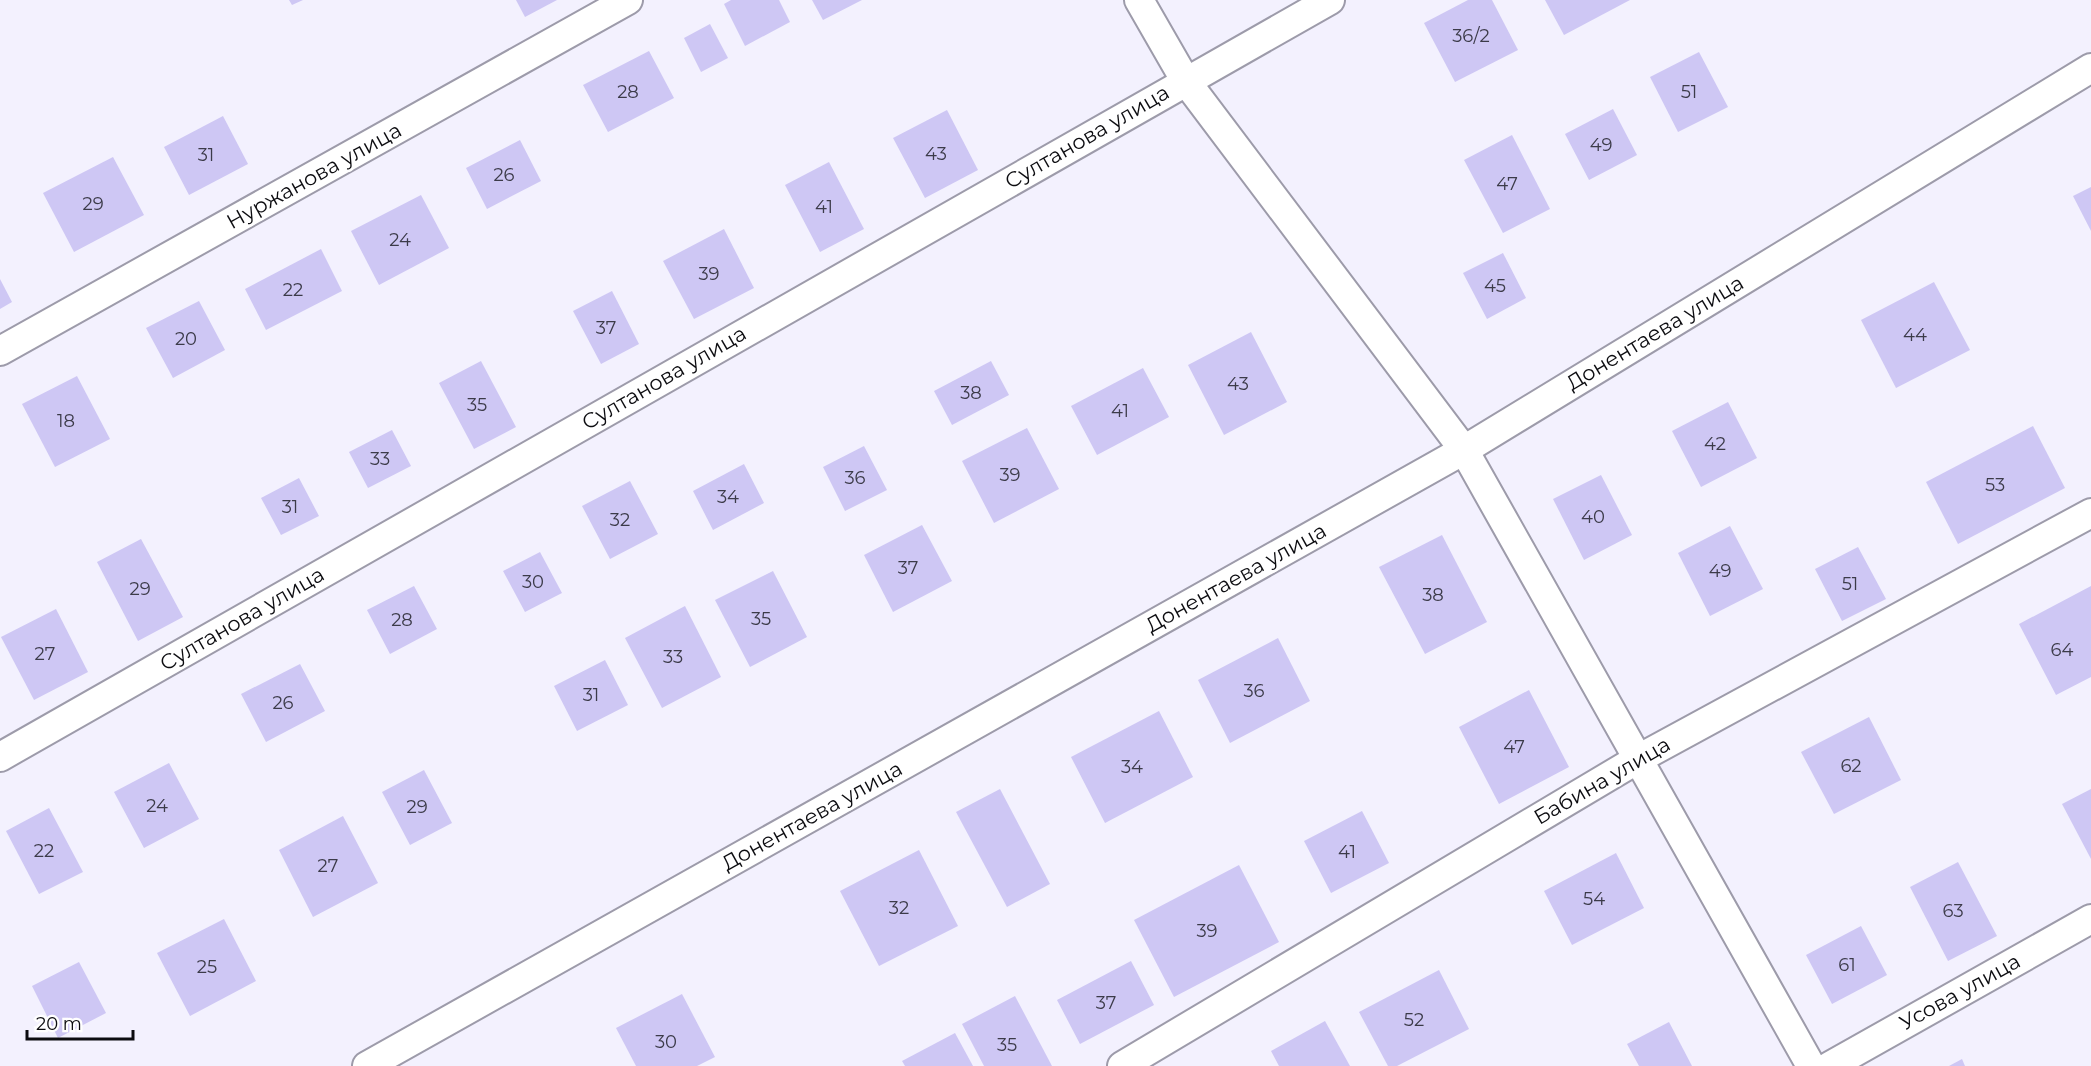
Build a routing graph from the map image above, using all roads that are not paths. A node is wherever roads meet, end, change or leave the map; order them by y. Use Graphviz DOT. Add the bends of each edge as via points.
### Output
graph roads {
  1 [pos="628,0"];
  2 [pos="1139,0"];
  3 [pos="1330,0"];
  4 [pos="2091,68"];
  5 [pos="1185,80"];
  6 [pos="0,351"];
  7 [pos="1464,450"];
  8 [pos="2091,513"];
  9 [pos="0,757"];
  10 [pos="1638,759"];
  11 [pos="2091,919"];
  12 [pos="367,1066"];
  13 [pos="1122,1066"];
  14 [pos="1811,1066"];
  15 [pos="1830,1066"];
  1 -- 6 [label="street, Нуржанова улица"];
  2 -- 5 [label="street"];
  3 -- 5 [label="street, Султанова улица"];
  4 -- 7 [label="street, Донентаева улица"];
  5 -- 7 [label="street"];
  5 -- 9 [label="street, Султанова улица"];
  7 -- 10 [label="street"];
  7 -- 12 [label="street, Донентаева улица"];
  8 -- 10 [label="street, Бабина улица"];
  10 -- 13 [label="street, Бабина улица"];
  10 -- 14 [label="street"];
  11 -- 15 [label="street, Усова улица"];
}
